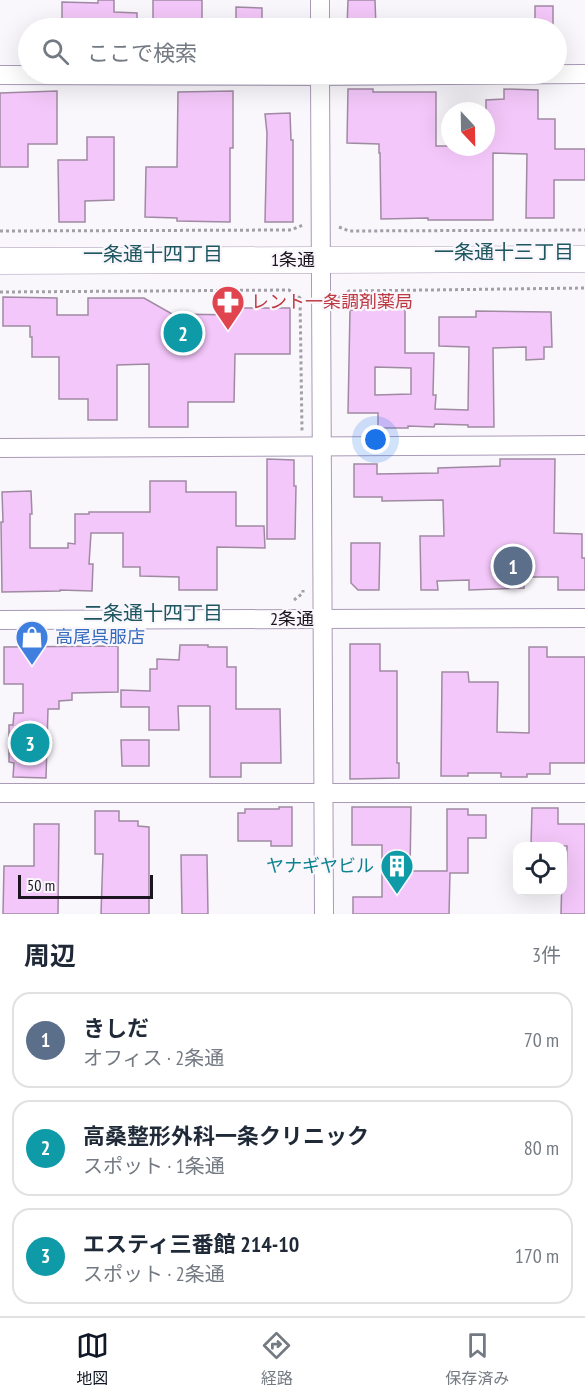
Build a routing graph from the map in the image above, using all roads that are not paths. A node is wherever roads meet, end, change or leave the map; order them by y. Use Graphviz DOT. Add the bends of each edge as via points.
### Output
graph roads {
  1 [pos="320,0"];
  2 [pos="320,18"];
  3 [pos="567,74"];
  4 [pos="585,74"];
  5 [pos="0,75"];
  6 [pos="18,75"];
  7 [pos="320,84"];
  8 [pos="585,259"];
  9 [pos="321,260"];
  10 [pos="0,261"];
  11 [pos="321,446"];
  12 [pos="585,446"];
  13 [pos="0,448"];
  14 [pos="585,618"];
  15 [pos="323,619"];
  16 [pos="0,620"];
  17 [pos="0,793"];
  18 [pos="324,793"];
  19 [pos="585,793"];
  20 [pos="324,914"];
  1 -- 2 [label="street"];
  3 -- 4 [label="street"];
  5 -- 6 [label="street"];
  7 -- 9 [label="street"];
  8 -- 9 [label="main road, 1条通"];
  9 -- 10 [label="main road, 1条通"];
  9 -- 11 [label="street"];
  11 -- 12 [label="street"];
  11 -- 13 [label="street"];
  11 -- 15 [label="street"];
  14 -- 15 [label="street, 2条通"];
  15 -- 16 [label="street, 2条通"];
  15 -- 18 [label="street"];
  17 -- 18 [label="street"];
  18 -- 19 [label="street"];
  18 -- 20 [label="street"];
}
